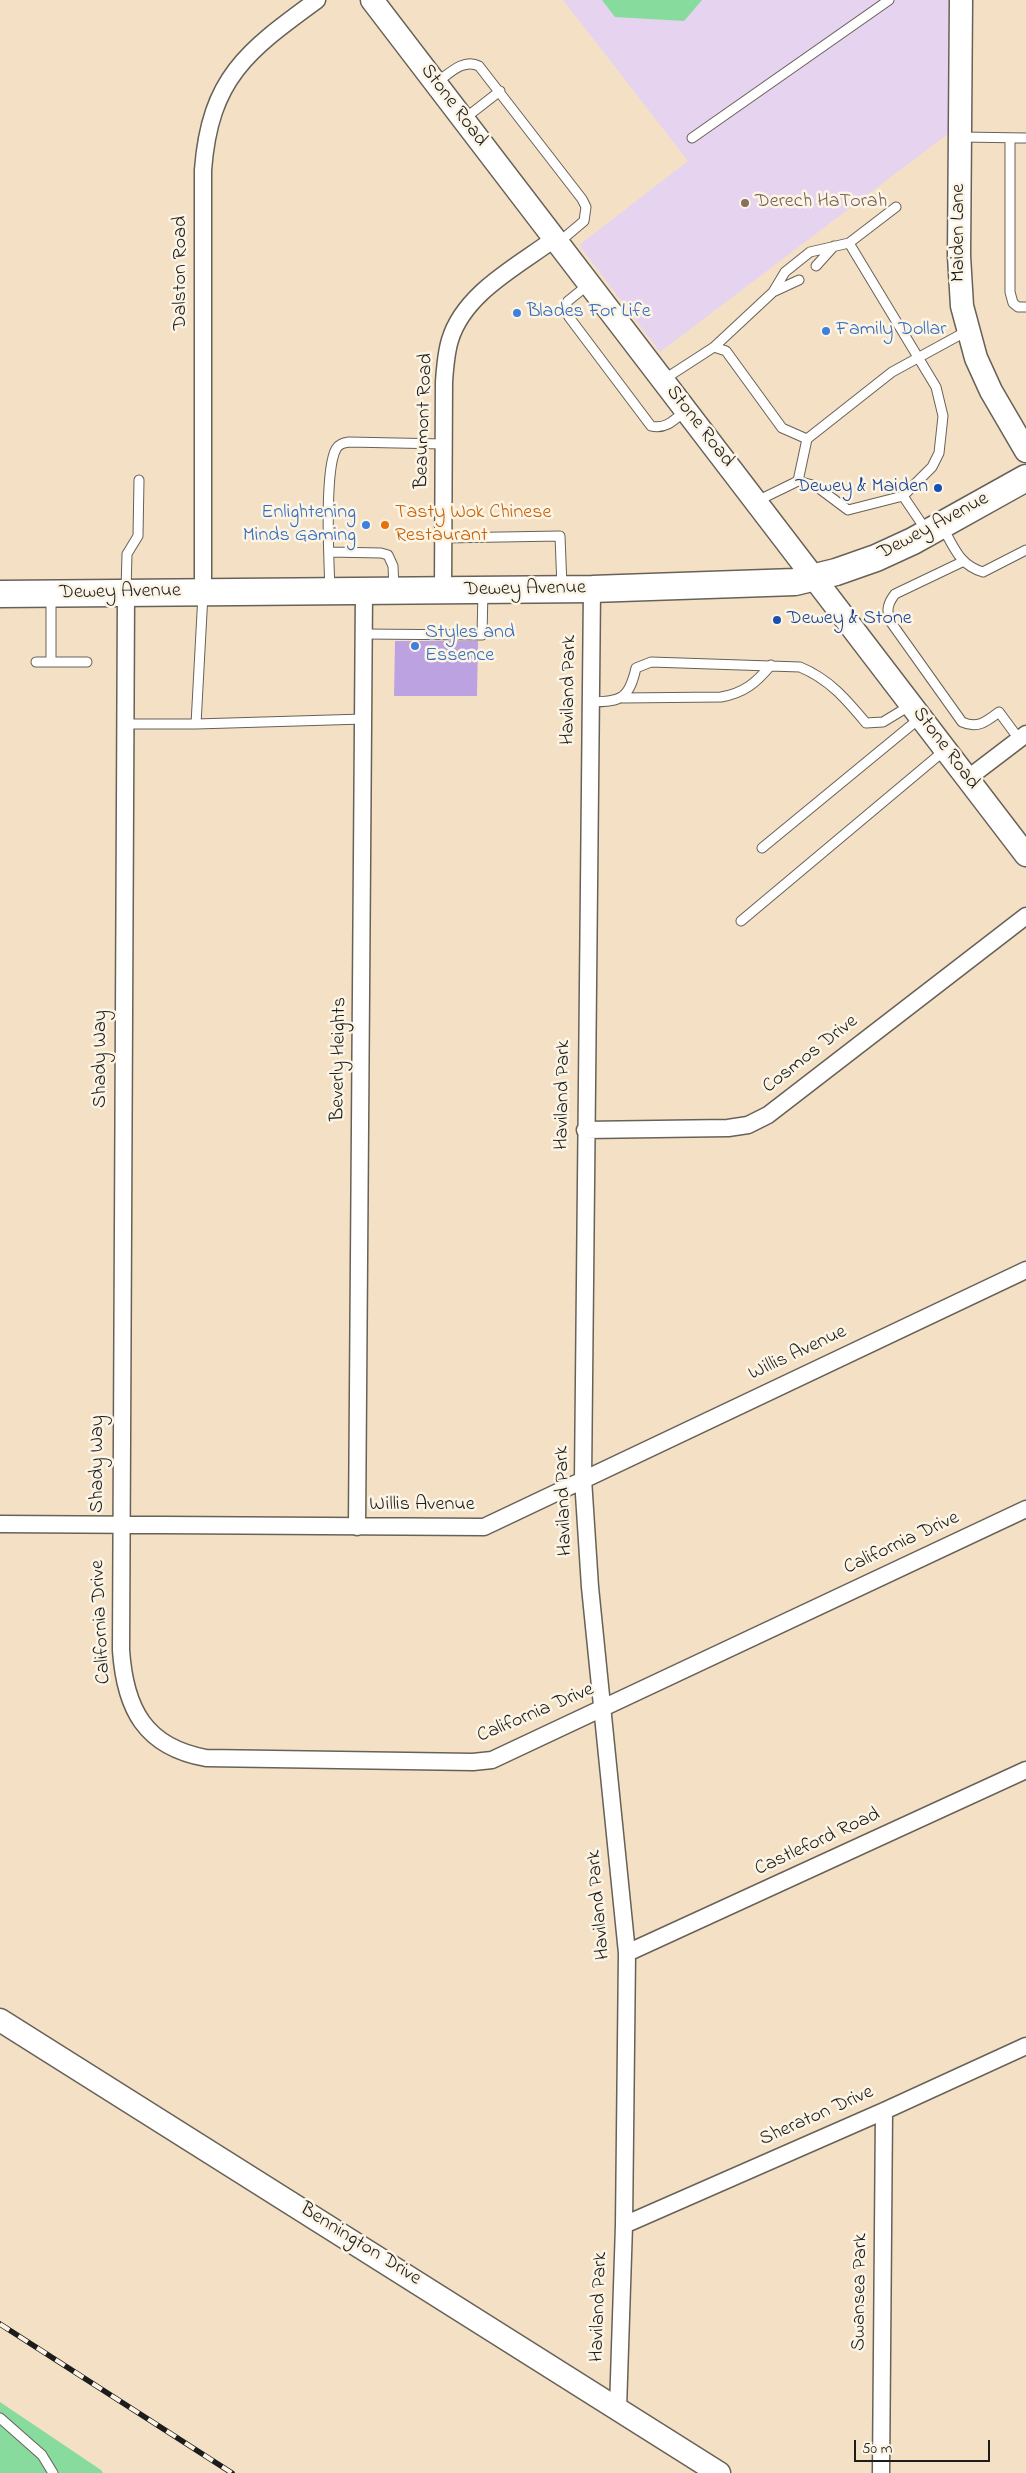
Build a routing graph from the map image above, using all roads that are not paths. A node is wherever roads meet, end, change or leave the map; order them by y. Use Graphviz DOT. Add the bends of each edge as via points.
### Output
graph roads {
  1 [pos="317,0"];
  2 [pos="372,0"];
  3 [pos="889,0"];
  4 [pos="961,0"];
  5 [pos="436,83"];
  6 [pos="500,91"];
  7 [pos="463,120"];
  8 [pos="961,137"];
  9 [pos="692,138"];
  10 [pos="1010,138"];
  11 [pos="1026,138"];
  12 [pos="896,207"];
  13 [pos="556,241"];
  14 [pos="849,243"];
  15 [pos="834,246"];
  16 [pos="816,266"];
  17 [pos="798,280"];
  18 [pos="589,284"];
  19 [pos="773,292"];
  20 [pos="1026,307"];
  21 [pos="967,331"];
  22 [pos="714,347"];
  23 [pos="920,357"];
  24 [pos="663,380"];
  25 [pos="686,410"];
  26 [pos="807,439"];
  27 [pos="444,444"];
  28 [pos="1026,451"];
  29 [pos="1026,478"];
  30 [pos="139,480"];
  31 [pos="798,481"];
  32 [pos="903,496"];
  33 [pos="757,502"];
  34 [pos="934,529"];
  35 [pos="444,538"];
  36 [pos="1026,550"];
  37 [pos="329,552"];
  38 [pos="962,562"];
  39 [pos="816,578"];
  40 [pos="592,589"];
  41 [pos="483,590"];
  42 [pos="562,590"];
  43 [pos="203,591"];
  44 [pos="330,591"];
  45 [pos="364,591"];
  46 [pos="394,591"];
  47 [pos="444,591"];
  48 [pos="126,593"];
  49 [pos="0,594"];
  50 [pos="51,594"];
  51 [pos="363,634"];
  52 [pos="36,662"];
  53 [pos="51,662"];
  54 [pos="87,662"];
  55 [pos="771,665"];
  56 [pos="623,698"];
  57 [pos="591,702"];
  58 [pos="916,711"];
  59 [pos="364,719"];
  60 [pos="126,724"];
  61 [pos="196,724"];
  62 [pos="1022,736"];
  63 [pos="945,750"];
  64 [pos="967,779"];
  65 [pos="762,848"];
  66 [pos="1026,855"];
  67 [pos="1026,916"];
  68 [pos="741,921"];
  69 [pos="585,1130"];
  70 [pos="1026,1270"];
  71 [pos="583,1479"];
  72 [pos="1026,1509"];
  73 [pos="0,1524"];
  74 [pos="120,1524"];
  75 [pos="357,1527"];
  76 [pos="602,1709"];
  77 [pos="1026,1770"];
  78 [pos="627,1953"];
  79 [pos="0,2020"];
  80 [pos="1026,2046"];
  81 [pos="884,2111"];
  82 [pos="624,2225"];
  83 [pos="618,2409"];
  84 [pos="0,2418"];
  85 [pos="53,2473"];
  86 [pos="719,2473"];
  87 [pos="881,2473"];
  1 -- 43 [label="street, Dalston Road" via="248,54 232,73 210,121 203,170"];
  2 -- 5 [label="street, Stone Road"];
  3 -- 9 [label="lane"];
  4 -- 8 [label="street, Maiden Lane"];
  5 -- 6 [label="lane" via="462,65 473,63"];
  5 -- 7 [label="street, Stone Road"];
  6 -- 7 [label="lane"];
  6 -- 13 [label="lane" via="586,206 584,221"];
  7 -- 13 [label="street, Stone Road"];
  8 -- 10 [label="lane"];
  8 -- 21 [label="street, Maiden Lane" via="959,281"];
  10 -- 11 [label="lane"];
  10 -- 20 [label="lane" via="1010,292 1013,303"];
  12 -- 14 [label="lane"];
  13 -- 18 [label="street, Stone Road"];
  13 -- 27 [label="street, Beaumont Road" via="490,286 474,301 450,338 446,360"];
  14 -- 15 [label="lane"];
  14 -- 23 [label="lane"];
  15 -- 16 [label="lane"];
  15 -- 19 [label="lane" via="810,252 785,272"];
  17 -- 19 [label="lane"];
  18 -- 24 [label="street, Stone Road"];
  18 -- 25 [label="lane" via="568,301 565,308 651,426 665,426"];
  19 -- 22 [label="lane"];
  21 -- 23 [label="lane"];
  21 -- 28 [label="street, Maiden Lane" via="991,391"];
  22 -- 24 [label="lane"];
  22 -- 26 [label="lane" via="726,351 782,428"];
  23 -- 26 [label="lane" via="892,372"];
  23 -- 32 [label="lane" via="936,387 943,416 939,453 932,467"];
  24 -- 25 [label="street, Stone Road"];
  25 -- 33 [label="street, Stone Road"];
  26 -- 31 [label="lane"];
  27 -- 35 [label="street, Beaumont Road"];
  27 -- 37 [label="lane" via="342,443 331,468"];
  29 -- 34 [label="main road, Dewey Avenue"];
  30 -- 48 [label="lane" via="138,536 127,554"];
  31 -- 32 [label="lane" via="816,486 848,510"];
  31 -- 33 [label="lane"];
  32 -- 34 [label="lane"];
  33 -- 39 [label="street, Stone Road"];
  34 -- 38 [label="lane"];
  34 -- 39 [label="main road, Dewey Avenue" via="876,558"];
  35 -- 42 [label="lane" via="560,536"];
  35 -- 47 [label="street, Beaumont Road"];
  36 -- 38 [label="lane" via="983,572"];
  37 -- 44 [label="lane"];
  37 -- 46 [label="lane" via="388,555 393,566"];
  38 -- 62 [label="lane" via="895,594 888,608 890,621 962,722 973,726 982,724 999,712"];
  39 -- 40 [label="main road, Dewey Avenue" via="774,584"];
  39 -- 58 [label="street, Stone Road"];
  40 -- 42 [label="main road, Dewey Avenue"];
  40 -- 57 [label="street, Haviland Park"];
  41 -- 42 [label="main road, Dewey Avenue"];
  41 -- 47 [label="main road, Dewey Avenue"];
  41 -- 51 [label="lane" via="482,635"];
  43 -- 44 [label="main road, Dewey Avenue"];
  43 -- 48 [label="main road, Dewey Avenue"];
  43 -- 61 [label="lane"];
  44 -- 45 [label="main road, Dewey Avenue"];
  45 -- 46 [label="main road, Dewey Avenue"];
  45 -- 51 [label="street, Beverly Heights"];
  46 -- 47 [label="main road, Dewey Avenue"];
  48 -- 50 [label="main road, Dewey Avenue"];
  48 -- 60 [label="street, Shady Way"];
  49 -- 50 [label="main road, Dewey Avenue"];
  50 -- 53 [label="lane"];
  51 -- 59 [label="street, Beverly Heights"];
  52 -- 53 [label="lane"];
  53 -- 54 [label="lane"];
  55 -- 56 [label="lane" via="751,687 737,694"];
  55 -- 56 [label="lane" via="651,662 636,668 632,687"];
  55 -- 58 [label="lane" via="800,667 818,674 840,691 866,723 883,722"];
  56 -- 57 [label="lane"];
  57 -- 69 [label="street, Haviland Park"];
  58 -- 63 [label="street, Stone Road"];
  58 -- 65 [label="lane"];
  59 -- 61 [label="lane"];
  59 -- 75 [label="street, Beverly Heights"];
  60 -- 61 [label="lane"];
  60 -- 74 [label="street, Shady Way"];
  62 -- 64 [label="street"];
  63 -- 64 [label="street, Stone Road"];
  63 -- 68 [label="lane"];
  64 -- 66 [label="street, Stone Road"];
  67 -- 69 [label="street, Cosmos Drive" via="768,1115 748,1125"];
  69 -- 71 [label="street, Haviland Park"];
  70 -- 71 [label="street, Willis Avenue"];
  71 -- 75 [label="street, Willis Avenue" via="484,1527"];
  71 -- 76 [label="street, Haviland Park"];
  72 -- 76 [label="street, California Drive"];
  73 -- 74 [label="street, Willis Avenue"];
  74 -- 75 [label="street, Willis Avenue"];
  74 -- 76 [label="street, California Drive" via="123,1678 137,1716 165,1744 185,1754 206,1758 492,1760"];
  76 -- 78 [label="street, Haviland Park"];
  77 -- 78 [label="street, Castleford Road"];
  78 -- 82 [label="street, Haviland Park"];
  79 -- 83 [label="street, Bennington Drive"];
  80 -- 81 [label="street, Sheraton Drive"];
  81 -- 82 [label="street, Sheraton Drive"];
  81 -- 87 [label="street, Swansea Park"];
  82 -- 83 [label="street, Haviland Park"];
  83 -- 86 [label="street, Bennington Drive"];
  84 -- 85 [label="lane" via="42,2455"];
}
